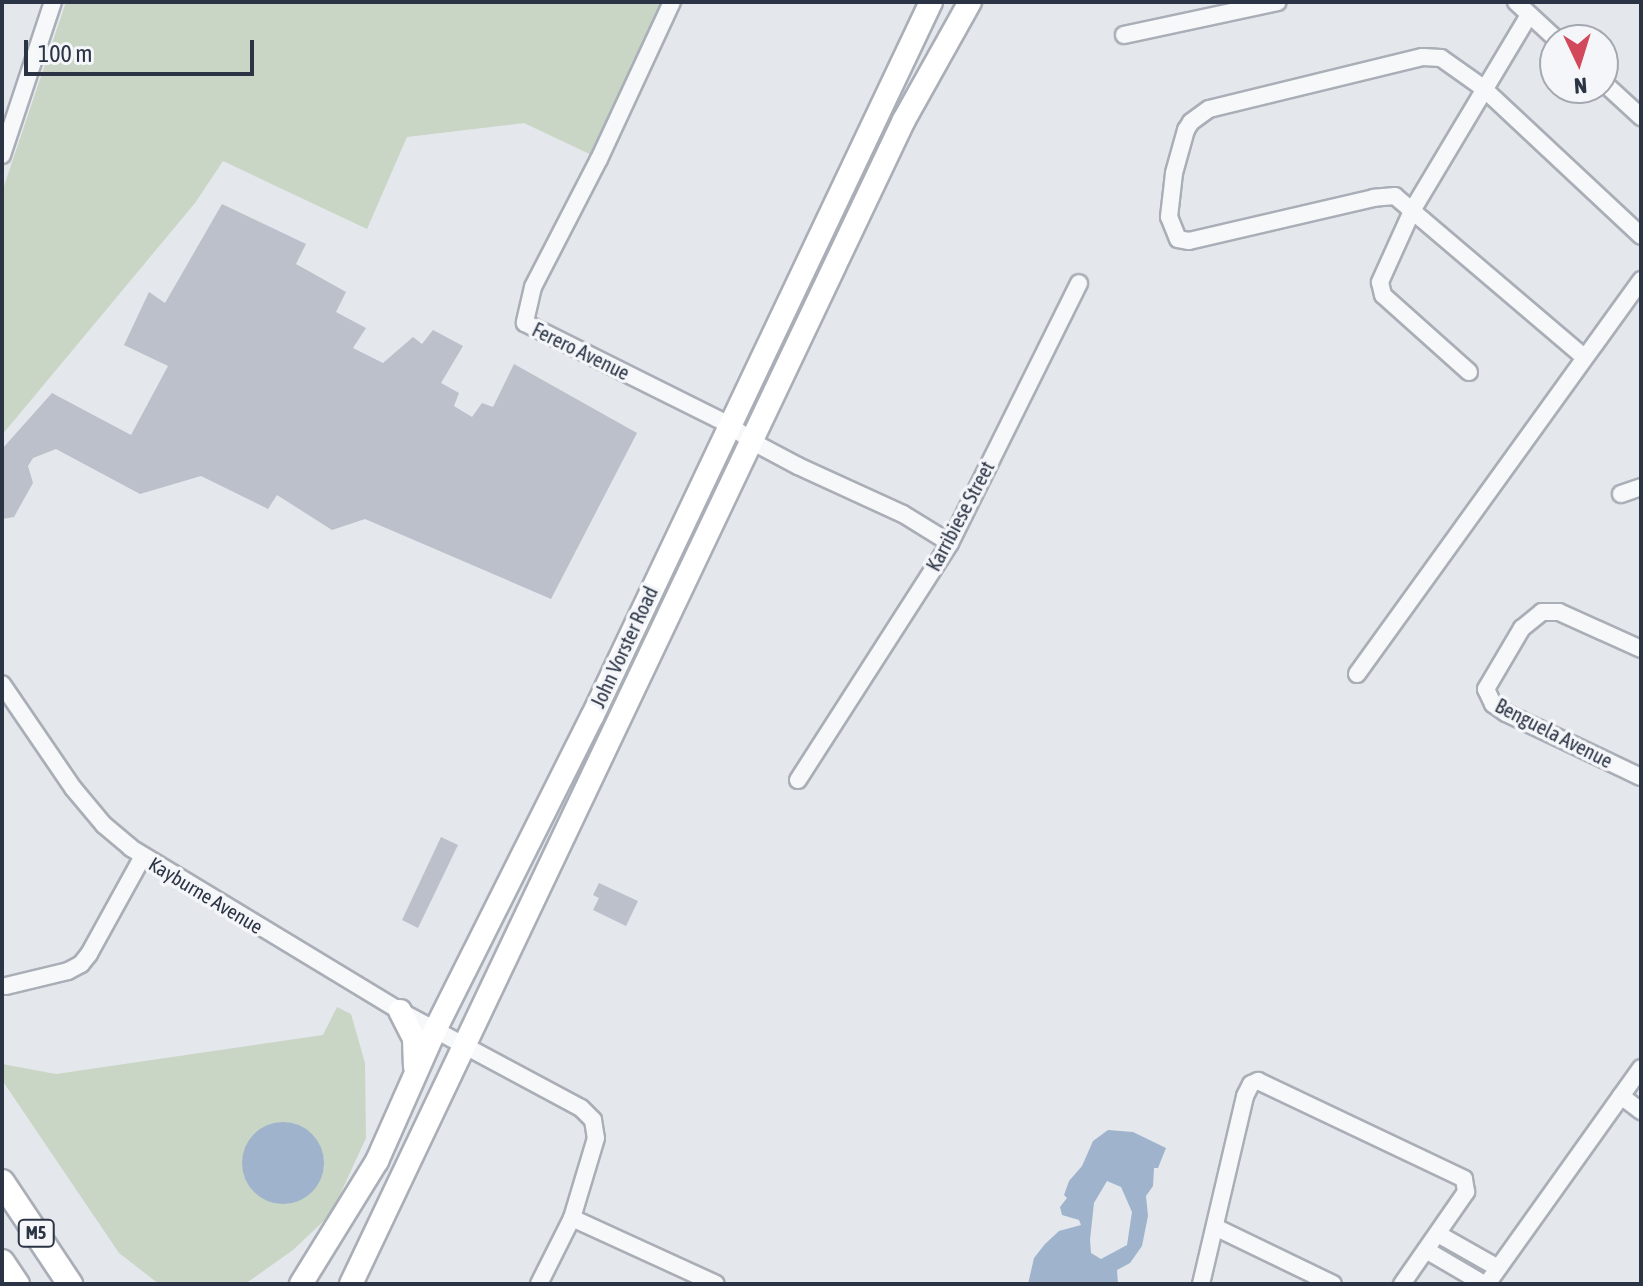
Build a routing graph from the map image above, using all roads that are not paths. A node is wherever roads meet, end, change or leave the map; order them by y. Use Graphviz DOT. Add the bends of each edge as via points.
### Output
graph roads {
  1 [pos="53,2"];
  2 [pos="672,2"];
  3 [pos="931,2"];
  4 [pos="970,2"];
  5 [pos="1278,2"];
  6 [pos="1516,2"];
  7 [pos="1529,15"];
  8 [pos="1539,24"];
  9 [pos="1124,35"];
  10 [pos="1482,87"];
  11 [pos="1619,97"];
  12 [pos="1641,117"];
  13 [pos="2,155"];
  14 [pos="1413,209"];
  15 [pos="1641,236"];
  16 [pos="1641,280"];
  17 [pos="1079,283"];
  18 [pos="1584,357"];
  19 [pos="1469,372"];
  20 [pos="730,425"];
  21 [pos="751,441"];
  22 [pos="1641,487"];
  23 [pos="1621,494"];
  24 [pos="950,543"];
  25 [pos="1641,649"];
  26 [pos="1357,674"];
  27 [pos="2,684"];
  28 [pos="1641,777"];
  29 [pos="798,780"];
  30 [pos="143,856"];
  31 [pos="6,986"];
  32 [pos="400,1011"];
  33 [pos="435,1030"];
  34 [pos="463,1046"];
  35 [pos="1641,1068"];
  36 [pos="413,1084"];
  37 [pos="1621,1096"];
  38 [pos="1641,1111"];
  39 [pos="2,1182"];
  40 [pos="572,1218"];
  41 [pos="1215,1227"];
  42 [pos="1438,1234"];
  43 [pos="1426,1250"];
  44 [pos="2,1262"];
  45 [pos="1498,1268"];
  46 [pos="17,1284"];
  47 [pos="70,1284"];
  48 [pos="301,1284"];
  49 [pos="351,1284"];
  50 [pos="539,1284"];
  51 [pos="716,1284"];
  52 [pos="1201,1284"];
  53 [pos="1333,1284"];
  54 [pos="1402,1284"];
  55 [pos="1486,1284"];
  1 -- 13 [label="street"];
  2 -- 20 [label="street, Ferero Avenue" via="533,287 525,323"];
  3 -- 20 [label="main road, John Vorster Road"];
  4 -- 21 [label="main road, John Vorster Road" via="904,120"];
  5 -- 9 [label="street"];
  6 -- 7 [label="street"];
  7 -- 8 [label="street"];
  7 -- 10 [label="street"];
  10 -- 14 [label="street"];
  10 -- 14 [label="street" via="1450,62 1433,57 1209,109 1186,130 1169,217 1173,235 1189,241 1389,195"];
  10 -- 15 [label="street"];
  11 -- 12 [label="street"];
  14 -- 18 [label="street"];
  14 -- 19 [label="street" via="1382,275 1381,290"];
  16 -- 18 [label="street"];
  17 -- 24 [label="street, Karribiese Street"];
  18 -- 26 [label="street"];
  20 -- 21 [label="street, Ferero Avenue"];
  20 -- 33 [label="main road, John Vorster Road"];
  21 -- 24 [label="street, Ferero Avenue" via="903,514"];
  21 -- 34 [label="main road, John Vorster Road"];
  22 -- 23 [label="street"];
  24 -- 29 [label="street, Karribiese Street"];
  25 -- 28 [label="street, Benguela Avenue" via="1559,612 1542,612 1522,628 1486,689 1493,704 1506,713"];
  27 -- 30 [label="street, Kayburne Avenue" via="86,805"];
  30 -- 31 [label="street" via="81,964"];
  30 -- 32 [label="street, Kayburne Avenue"];
  32 -- 33 [label="street, Kayburne Avenue"];
  32 -- 36 [label="main road" via="415,1047"];
  33 -- 34 [label="street, Kayburne Avenue"];
  33 -- 36 [label="main road, John Vorster Road"];
  34 -- 40 [label="street, Kayburne Avenue" via="581,1108 593,1120 596,1138"];
  34 -- 49 [label="main road, John Vorster Road"];
  35 -- 37 [label="street"];
  36 -- 48 [label="main road, John Vorster Road" via="377,1161"];
  37 -- 38 [label="street"];
  37 -- 45 [label="street"];
  39 -- 47 [label="main road, M5"];
  40 -- 50 [label="street"];
  40 -- 51 [label="street"];
  41 -- 42 [label="street" via="1247,1089 1258,1081 1461,1175 1466,1192"];
  41 -- 52 [label="street"];
  41 -- 53 [label="street"];
  42 -- 43 [label="street"];
  42 -- 45 [label="street"];
  43 -- 54 [label="street"];
  43 -- 55 [label="street"];
  44 -- 46 [label="main road, M5"];
  45 -- 55 [label="street"];
}
